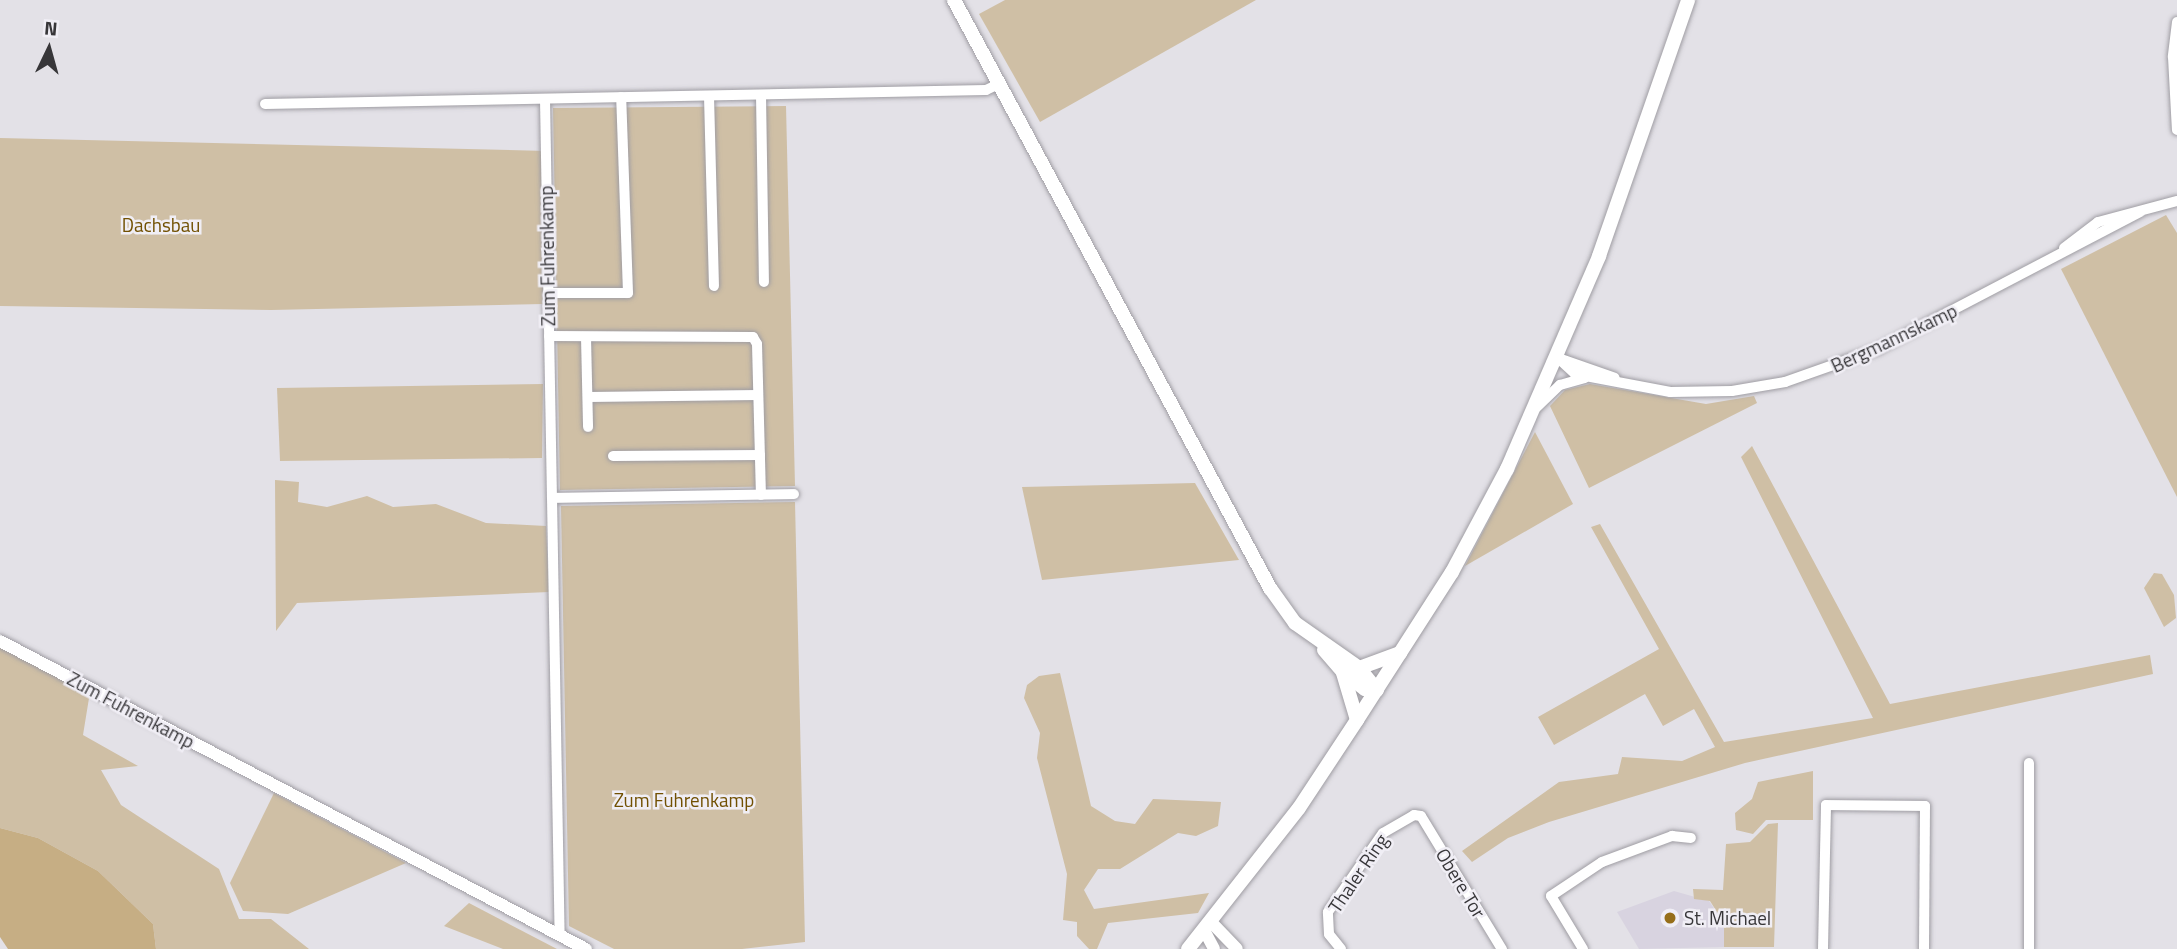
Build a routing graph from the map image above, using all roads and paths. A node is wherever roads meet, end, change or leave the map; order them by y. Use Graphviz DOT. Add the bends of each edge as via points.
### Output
graph roads {
  1 [pos="954,0"];
  2 [pos="1688,0"];
  3 [pos="2177,22"];
  4 [pos="2175,57"];
  5 [pos="999,84"];
  6 [pos="761,95"];
  7 [pos="709,96"];
  8 [pos="621,97"];
  9 [pos="545,99"];
  10 [pos="265,104"];
  11 [pos="2177,130"];
  12 [pos="2177,201"];
  13 [pos="764,282"];
  14 [pos="714,286"];
  15 [pos="548,293"];
  16 [pos="549,337"];
  17 [pos="586,337"];
  18 [pos="1558,358"];
  19 [pos="1587,378"];
  20 [pos="1634,385"];
  21 [pos="758,395"];
  22 [pos="588,397"];
  23 [pos="1534,410"];
  24 [pos="589,427"];
  25 [pos="760,455"];
  26 [pos="613,456"];
  27 [pos="794,494"];
  28 [pos="761,495"];
  29 [pos="552,498"];
  30 [pos="0,642"];
  31 [pos="1319,643"];
  32 [pos="1401,653"];
  33 [pos="1359,668"];
  34 [pos="1343,672"];
  35 [pos="1377,691"];
  36 [pos="1357,720"];
  37 [pos="2029,763"];
  38 [pos="1421,816"];
  39 [pos="1691,838"];
  40 [pos="1208,926"];
  41 [pos="560,935"];
  42 [pos="586,949"];
  43 [pos="1188,949"];
  44 [pos="1214,949"];
  45 [pos="1237,949"];
  46 [pos="1341,949"];
  47 [pos="1502,949"];
  48 [pos="1583,949"];
  49 [pos="1823,949"];
  50 [pos="1924,949"];
  51 [pos="2029,949"];
  1 -- 5 [label="main road"];
  2 -- 18 [label="main road" via="1638,154"];
  3 -- 4 [label="street"];
  4 -- 11 [label="street"];
  5 -- 6 [label="street" via="986,90"];
  5 -- 31 [label="main road" via="1249,552 1282,606"];
  6 -- 7 [label="street"];
  6 -- 13 [label="street"];
  7 -- 8 [label="street"];
  7 -- 14 [label="street"];
  8 -- 9 [label="street"];
  8 -- 15 [label="street" via="628,293"];
  9 -- 10 [label="street"];
  9 -- 15 [label="street, Zum Fuhrenkamp"];
  12 -- 20 [label="street, Bergmannskamp" via="2140,212 1878,349 1828,370 1732,391 1670,392"];
  15 -- 16 [label="street, Zum Fuhrenkamp"];
  16 -- 17 [label="street"];
  16 -- 29 [label="street, Zum Fuhrenkamp"];
  17 -- 21 [label="street" via="753,337"];
  17 -- 22 [label="street"];
  18 -- 19 [label="street, Bergmannskamp" via="1566,369"];
  18 -- 20 [label="street, Bergmannskamp"];
  18 -- 23 [label="main road"];
  19 -- 20 [label="street, Bergmannskamp"];
  19 -- 23 [label="street, Bergmannskamp" via="1560,385"];
  21 -- 22 [label="street"];
  21 -- 25 [label="street"];
  22 -- 24 [label="street"];
  23 -- 32 [label="main road" via="1452,572"];
  25 -- 26 [label="street"];
  25 -- 28 [label="street"];
  27 -- 28 [label="street"];
  28 -- 29 [label="street"];
  29 -- 41 [label="street, Zum Fuhrenkamp"];
  30 -- 41 [label="street, Zum Fuhrenkamp"];
  31 -- 33 [label="main road"];
  31 -- 34 [label="main road"];
  32 -- 33 [label="main road"];
  32 -- 35 [label="main road"];
  33 -- 35 [label="main road"];
  34 -- 35 [label="main road" via="1366,689"];
  34 -- 36 [label="main road"];
  35 -- 36 [label="main road"];
  36 -- 40 [label="main road" via="1299,808"];
  37 -- 51 [label="street"];
  38 -- 46 [label="street, Thaler Ring" via="1405,817 1382,833 1328,912 1329,934"];
  38 -- 47 [label="street, Obere Tor"];
  39 -- 48 [label="street" via="1672,836 1602,862 1551,896"];
  40 -- 43 [label="main road"];
  40 -- 44 [label="street"];
  40 -- 45 [label="street"];
  41 -- 42 [label="street, Zum Fuhrenkamp"];
  49 -- 50 [label="street" via="1826,805 1925,806"];
}
